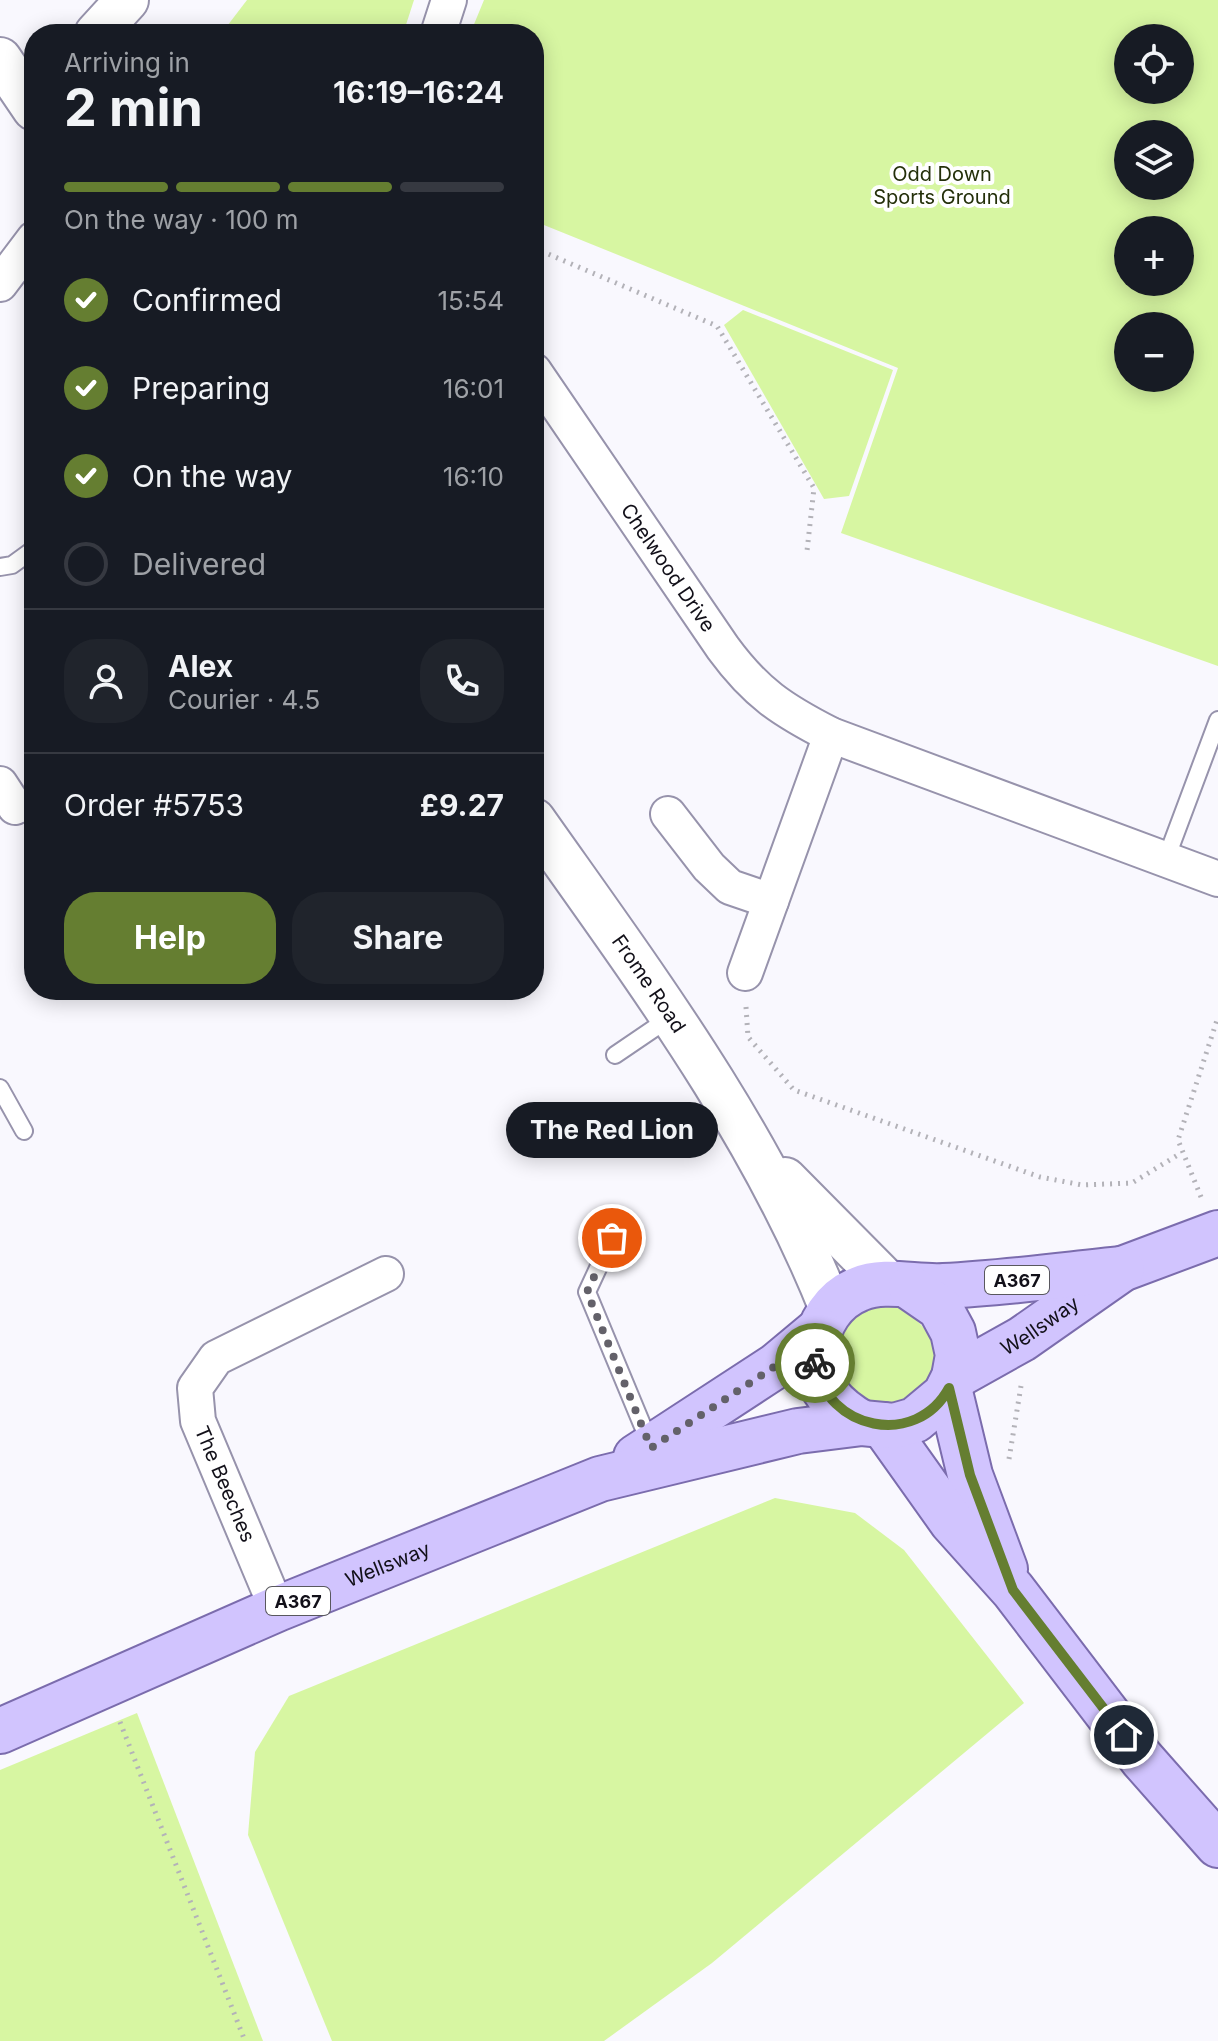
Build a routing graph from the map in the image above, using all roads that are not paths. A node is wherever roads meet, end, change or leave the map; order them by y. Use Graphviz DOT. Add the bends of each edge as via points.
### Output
graph roads {
  1 [pos="127,0"];
  2 [pos="449,0"];
  3 [pos="105,24"];
  4 [pos="441,24"];
  5 [pos="0,59"];
  6 [pos="24,106"];
  7 [pos="24,252"];
  8 [pos="0,284"];
  9 [pos="544,386"];
  10 [pos="24,556"];
  11 [pos="0,567"];
  12 [pos="1218,720"];
  13 [pos="831,735"];
  14 [pos="668,814"];
  15 [pos="544,834"];
  16 [pos="1166,859"];
  17 [pos="1218,879"];
  18 [pos="771,901"];
  19 [pos="745,973"];
  20 [pos="672,1016"];
  21 [pos="615,1055"];
  22 [pos="0,1088"];
  23 [pos="24,1131"];
  24 [pos="758,1152"];
  25 [pos="1216,1234"];
  26 [pos="612,1238"];
  27 [pos="1122,1269"];
  28 [pos="386,1274"];
  29 [pos="900,1286"];
  30 [pos="825,1320"];
  31 [pos="952,1382"];
  32 [pos="873,1424"];
  33 [pos="651,1448"];
  34 [pos="600,1479"];
  35 [pos="1013,1590"];
  36 [pos="277,1609"];
  37 [pos="0,1731"];
  38 [pos="1218,1845"];
  1 -- 3 [label="street"];
  2 -- 4 [label="street"];
  5 -- 6 [label="street"];
  7 -- 8 [label="street"];
  9 -- 13 [label="street, Chelwood Drive" via="748,682 777,707"];
  10 -- 11 [label="lane"];
  12 -- 16 [label="lane"];
  13 -- 16 [label="street, Chelwood Drive"];
  13 -- 18 [label="street"];
  14 -- 18 [label="street" via="730,887"];
  15 -- 20 [label="street, Frome Road"];
  16 -- 17 [label="street, Chelwood Drive"];
  18 -- 19 [label="street"];
  20 -- 21 [label="lane"];
  20 -- 24 [label="street, Frome Road"];
  22 -- 23 [label="lane"];
  24 -- 29 [label="street, Frome Road"];
  24 -- 30 [label="street, Frome Road" via="806,1245"];
  25 -- 27 [label="main road, Wellsway / A367"];
  26 -- 33 [label="lane" via="587,1292"];
  27 -- 29 [label="main road, Wellsway / A367"];
  27 -- 31 [label="main road, Wellsway / A367"];
  28 -- 36 [label="street, The Beeches" via="216,1358 195,1388 198,1421"];
  29 -- 30 [label="main road, Wellsway" via="860,1288"];
  29 -- 31 [label="main road" via="940,1308 958,1355"];
  30 -- 32 [label="main road" via="814,1354 825,1392 842,1411"];
  30 -- 33 [label="main road, Wellsway / A367" via="777,1365"];
  31 -- 32 [label="main road, Wellsway" via="932,1409 915,1420"];
  31 -- 35 [label="main road" via="970,1475"];
  32 -- 34 [label="main road, Wellsway / A367" via="798,1431"];
  32 -- 35 [label="main road"];
  33 -- 34 [label="main road, Wellsway / A367"];
  34 -- 36 [label="main road, Wellsway / A367"];
  35 -- 38 [label="main road" via="1142,1759"];
  36 -- 37 [label="main road, Wellsway / A367"];
}
